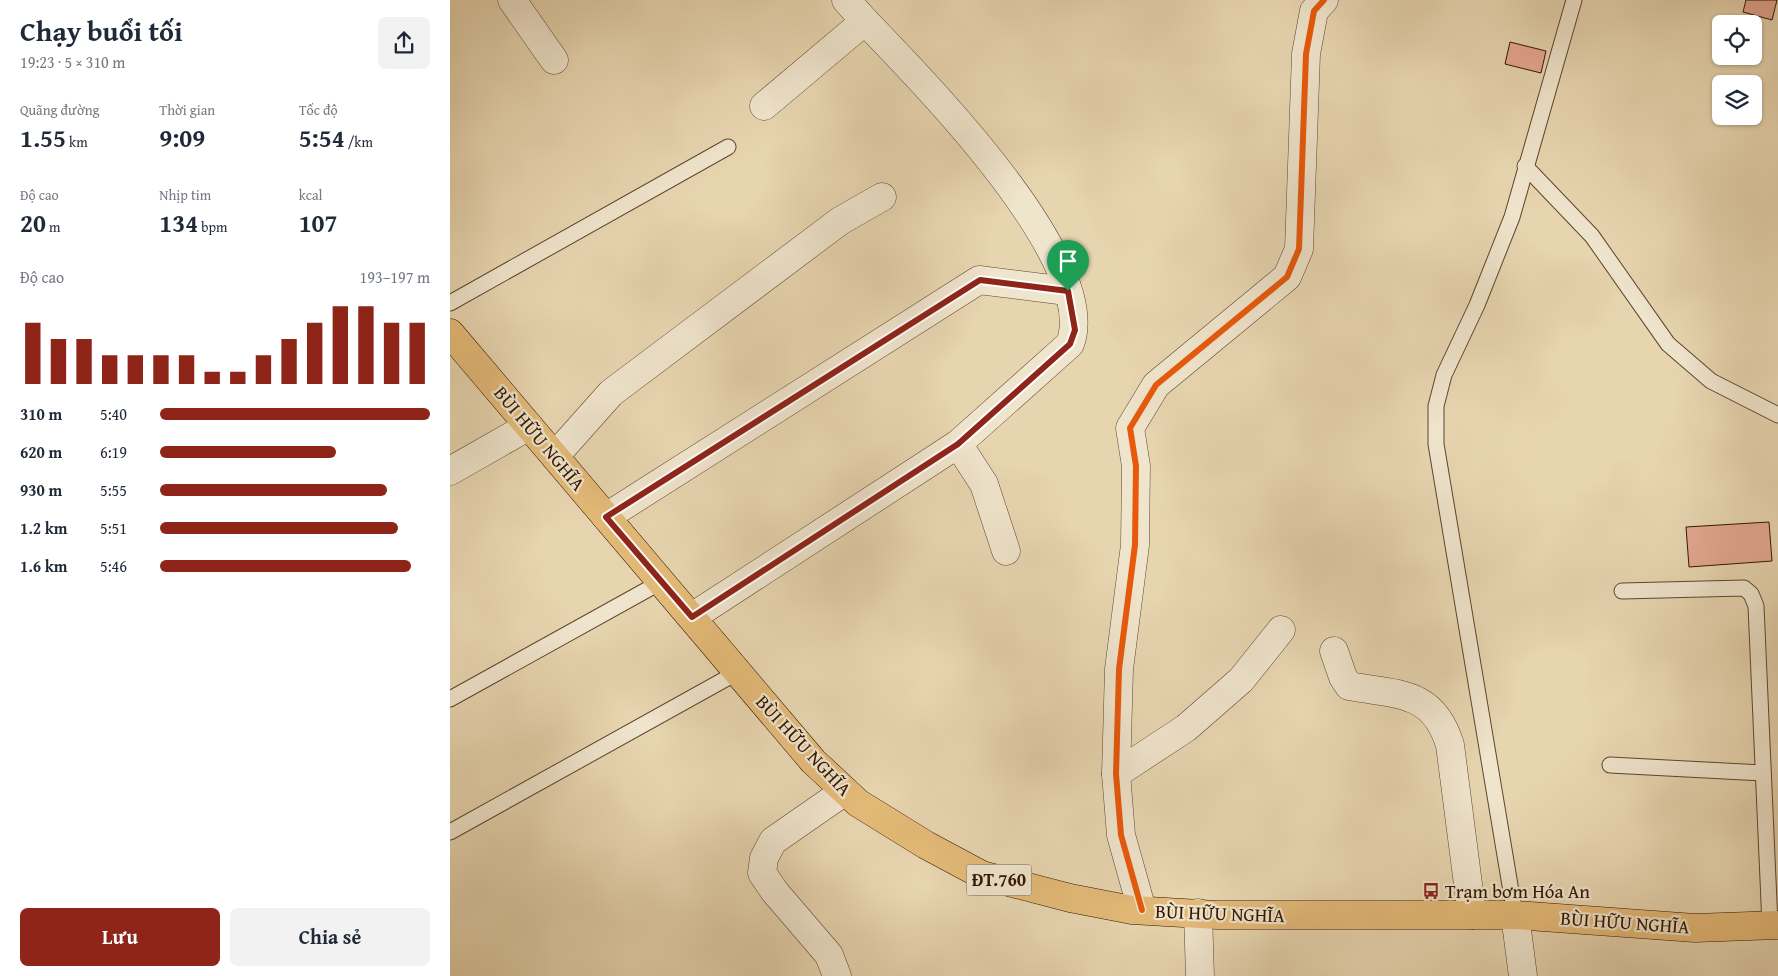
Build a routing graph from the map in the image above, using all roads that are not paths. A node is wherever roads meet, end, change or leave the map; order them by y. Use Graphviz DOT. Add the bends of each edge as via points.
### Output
graph roads {
  1 [pos="512,0"];
  2 [pos="846,0"];
  3 [pos="1574,0"];
  4 [pos="1316,4"];
  5 [pos="866,21"];
  6 [pos="554,60"];
  7 [pos="764,106"];
  8 [pos="728,147"];
  9 [pos="1525,166"];
  10 [pos="882,196"];
  11 [pos="1068,291"];
  12 [pos="450,302"];
  13 [pos="450,333"];
  14 [pos="1778,415"];
  15 [pos="529,426"];
  16 [pos="958,444"];
  17 [pos="555,456"];
  18 [pos="450,471"];
  19 [pos="606,517"];
  20 [pos="1006,551"];
  21 [pos="661,582"];
  22 [pos="1622,590"];
  23 [pos="692,617"];
  24 [pos="1281,630"];
  25 [pos="1334,651"];
  26 [pos="738,672"];
  27 [pos="450,699"];
  28 [pos="1610,765"];
  29 [pos="1763,773"];
  30 [pos="1116,774"];
  31 [pos="845,791"];
  32 [pos="450,832"];
  33 [pos="1142,910"];
  34 [pos="1198,913"];
  35 [pos="1472,915"];
  36 [pos="1515,915"];
  37 [pos="1774,925"];
  38 [pos="838,976"];
  39 [pos="1200,976"];
  40 [pos="1523,976"];
  1 -- 6 [label="street"];
  2 -- 5 [label="street"];
  3 -- 9 [label="lane"];
  4 -- 30 [label="street" via="1306,54 1299,249 1288,277 1156,385 1130,428 1136,466 1134,545 1119,669"];
  5 -- 7 [label="street"];
  5 -- 11 [label="street" via="981,146 1048,244 1062,269"];
  8 -- 12 [label="lane"];
  9 -- 14 [label="lane" via="1592,236 1668,344 1711,381"];
  9 -- 36 [label="lane" via="1512,217 1477,305 1444,375 1436,406 1436,444"];
  10 -- 17 [label="street" via="840,221 611,393"];
  11 -- 16 [label="street" via="1075,330 1070,344"];
  11 -- 19 [label="street" via="980,280"];
  13 -- 15 [label="main road, BÙI HỮU NGHĨA / ĐT.760"];
  15 -- 17 [label="main road, BÙI HỮU NGHĨA / ĐT.760"];
  15 -- 18 [label="street"];
  16 -- 20 [label="street" via="984,484"];
  16 -- 23 [label="street"];
  17 -- 19 [label="main road, BÙI HỮU NGHĨA / ĐT.760"];
  19 -- 21 [label="main road, BÙI HỮU NGHĨA / ĐT.760"];
  21 -- 23 [label="main road, BÙI HỮU NGHĨA / ĐT.760"];
  21 -- 27 [label="lane"];
  22 -- 29 [label="lane" via="1744,588 1751,594 1756,606"];
  23 -- 26 [label="main road, BÙI HỮU NGHĨA / ĐT.760"];
  24 -- 30 [label="street" via="1241,680 1207,710 1186,728"];
  25 -- 35 [label="street" via="1349,686 1413,697 1433,711 1444,724 1450,745"];
  26 -- 31 [label="main road, BÙI HỮU NGHĨA / ĐT.760" via="814,761"];
  26 -- 32 [label="lane"];
  28 -- 29 [label="lane"];
  29 -- 37 [label="lane"];
  30 -- 33 [label="street" via="1121,835"];
  31 -- 33 [label="main road, BÙI HỮU NGHĨA / ĐT.760" via="858,803 926,845 982,875 1070,898"];
  31 -- 38 [label="street" via="773,841 764,858 762,873 829,955"];
  33 -- 34 [label="main road, BÙI HỮU NGHĨA / ĐT.760"];
  34 -- 35 [label="main road, BÙI HỮU NGHĨA / ĐT.760"];
  34 -- 39 [label="street"];
  35 -- 36 [label="main road, BÙI HỮU NGHĨA / ĐT.760"];
  36 -- 37 [label="main road, BÙI HỮU NGHĨA / ĐT.760" via="1695,928"];
  36 -- 40 [label="street"];
}
